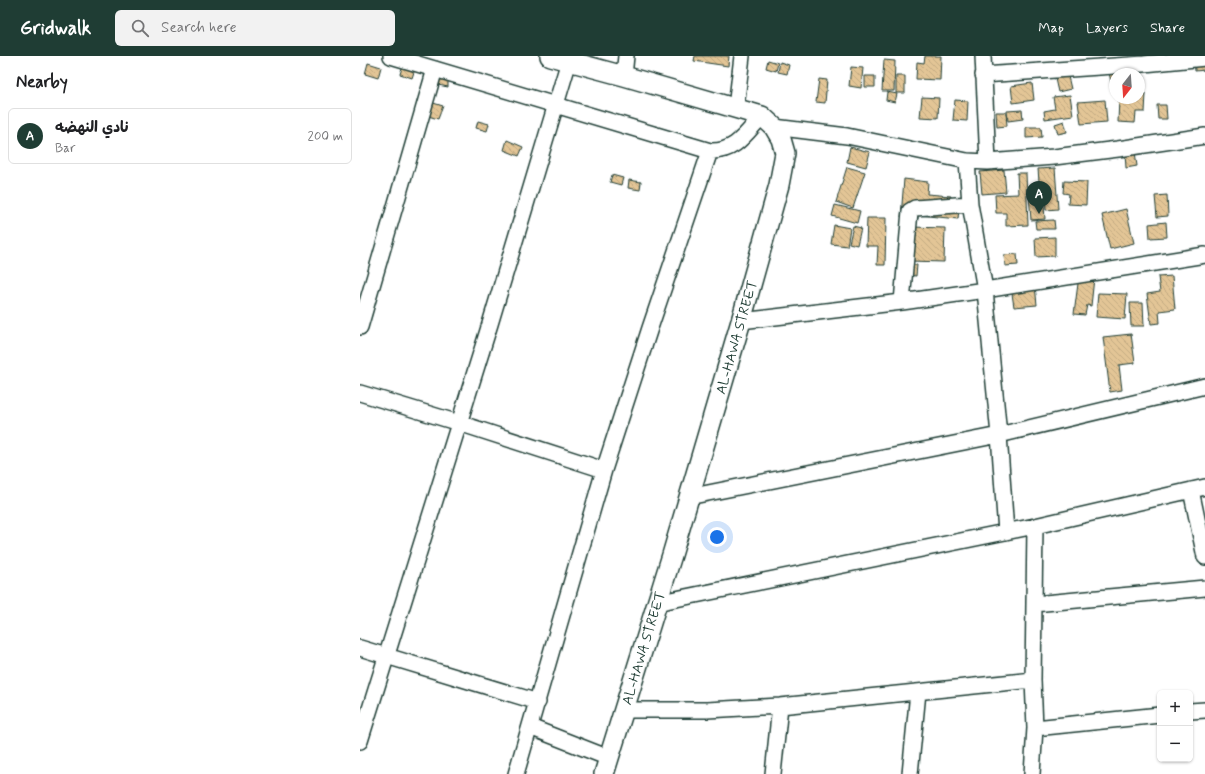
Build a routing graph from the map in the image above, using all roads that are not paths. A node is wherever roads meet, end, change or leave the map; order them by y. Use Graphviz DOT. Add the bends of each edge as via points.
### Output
graph roads {
  1 [pos="390,56"];
  2 [pos="550,56"];
  3 [pos="626,56"];
  4 [pos="742,56"];
  5 [pos="983,56"];
  6 [pos="1205,58"];
  7 [pos="1144,60"];
  8 [pos="569,61"];
  9 [pos="435,69"];
  10 [pos="983,75"];
  11 [pos="624,76"];
  12 [pos="556,105"];
  13 [pos="736,108"];
  14 [pos="768,122"];
  15 [pos="1205,136"];
  16 [pos="710,151"];
  17 [pos="967,161"];
  18 [pos="988,162"];
  19 [pos="970,204"];
  20 [pos="1205,255"];
  21 [pos="985,290"];
  22 [pos="902,302"];
  23 [pos="741,321"];
  24 [pos="360,327"];
  25 [pos="1205,386"];
  26 [pos="360,393"];
  27 [pos="459,423"];
  28 [pos="998,435"];
  29 [pos="604,470"];
  30 [pos="1198,488"];
  31 [pos="688,497"];
  32 [pos="1035,526"];
  33 [pos="1006,532"];
  34 [pos="1205,558"];
  35 [pos="1205,588"];
  36 [pos="656,603"];
  37 [pos="1034,604"];
  38 [pos="360,648"];
  39 [pos="386,656"];
  40 [pos="1033,680"];
  41 [pos="918,692"];
  42 [pos="538,702"];
  43 [pos="780,706"];
  44 [pos="623,710"];
  45 [pos="1205,710"];
  46 [pos="1193,711"];
  47 [pos="1157,715"];
  48 [pos="530,727"];
  49 [pos="1035,728"];
  50 [pos="360,741"];
  51 [pos="607,766"];
  52 [pos="516,774"];
  53 [pos="773,774"];
  54 [pos="910,774"];
  55 [pos="1032,774"];
  1 -- 9 [label="street"];
  2 -- 8 [label="street"];
  3 -- 11 [label="street"];
  4 -- 13 [label="street"];
  5 -- 10 [label="street"];
  6 -- 7 [label="street"];
  7 -- 10 [label="street"];
  8 -- 11 [label="street"];
  8 -- 12 [label="street"];
  9 -- 12 [label="street"];
  9 -- 24 [label="street"];
  10 -- 18 [label="street"];
  11 -- 13 [label="street"];
  12 -- 16 [label="street"];
  12 -- 27 [label="street"];
  13 -- 14 [label="street"];
  14 -- 16 [label="street" via="735,145 724,150"];
  14 -- 17 [label="street"];
  14 -- 23 [label="street, AL-HAWA STREET" via="781,139 784,153 783,170"];
  15 -- 18 [label="street" via="1062,156"];
  16 -- 29 [label="street"];
  17 -- 18 [label="street"];
  17 -- 19 [label="street"];
  19 -- 21 [label="street"];
  19 -- 22 [label="street" via="915,208 910,211"];
  20 -- 21 [label="street"];
  21 -- 22 [label="street"];
  21 -- 28 [label="street"];
  22 -- 23 [label="street"];
  23 -- 31 [label="street, AL-HAWA STREET"];
  25 -- 28 [label="street"];
  26 -- 27 [label="street"];
  27 -- 29 [label="street"];
  27 -- 39 [label="street"];
  28 -- 31 [label="street"];
  28 -- 33 [label="street"];
  29 -- 42 [label="street"];
  30 -- 32 [label="street"];
  30 -- 34 [label="street"];
  31 -- 36 [label="street, AL-HAWA STREET"];
  32 -- 33 [label="street"];
  32 -- 37 [label="street"];
  33 -- 36 [label="street"];
  35 -- 37 [label="street"];
  36 -- 44 [label="street, AL-HAWA STREET"];
  37 -- 40 [label="street"];
  38 -- 39 [label="street"];
  39 -- 42 [label="street"];
  39 -- 50 [label="street"];
  40 -- 41 [label="street"];
  40 -- 49 [label="street"];
  41 -- 43 [label="street"];
  41 -- 54 [label="street"];
  42 -- 48 [label="street"];
  43 -- 44 [label="street" via="707,710"];
  43 -- 53 [label="street"];
  44 -- 51 [label="street, AL-HAWA STREET"];
  45 -- 46 [label="street"];
  47 -- 49 [label="street"];
  48 -- 51 [label="street"];
  48 -- 52 [label="street"];
  49 -- 55 [label="street"];
}
